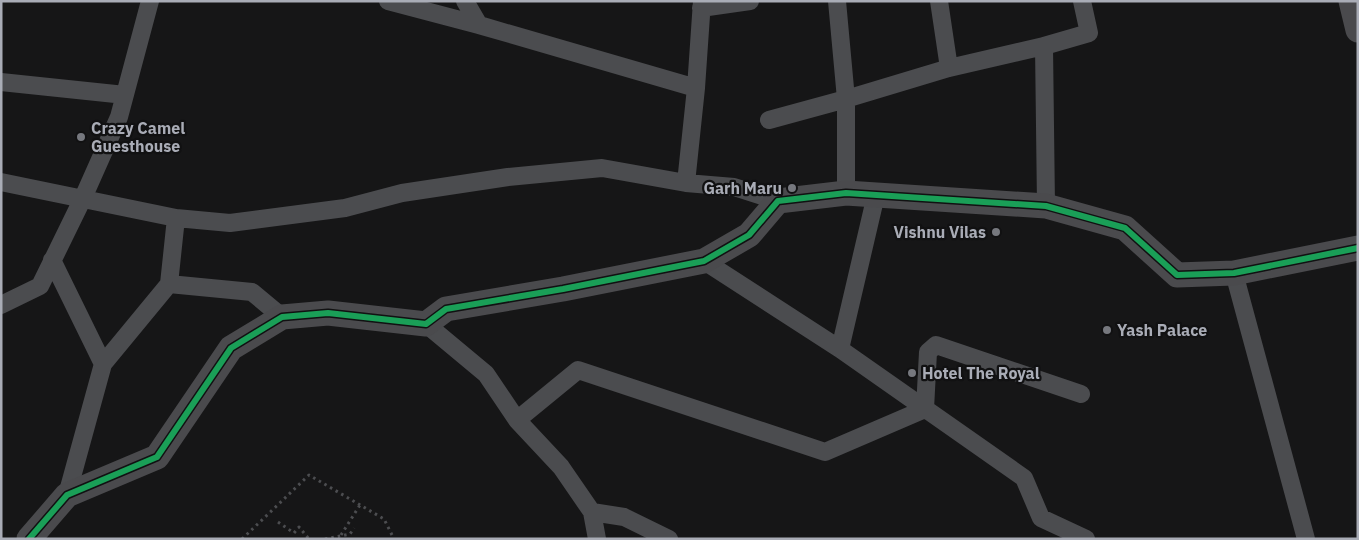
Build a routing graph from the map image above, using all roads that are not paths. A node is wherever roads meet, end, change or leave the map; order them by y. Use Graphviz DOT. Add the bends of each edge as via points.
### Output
graph roads {
  1 [pos="150,1"];
  2 [pos="388,1"];
  3 [pos="465,1"];
  4 [pos="750,1"];
  5 [pos="837,1"];
  6 [pos="939,1"];
  7 [pos="1082,1"];
  8 [pos="1351,1"];
  9 [pos="701,5"];
  10 [pos="479,25"];
  11 [pos="1358,30"];
  12 [pos="1044,46"];
  13 [pos="949,68"];
  14 [pos="1,82"];
  15 [pos="696,88"];
  16 [pos="125,94"];
  17 [pos="846,99"];
  18 [pos="769,120"];
  19 [pos="1,182"];
  20 [pos="686,183"];
  21 [pos="846,193"];
  22 [pos="876,195"];
  23 [pos="83,198"];
  24 [pos="778,201"];
  25 [pos="1046,206"];
  26 [pos="176,218"];
  27 [pos="1358,248"];
  28 [pos="52,260"];
  29 [pos="704,262"];
  30 [pos="1234,273"];
  31 [pos="169,284"];
  32 [pos="1,305"];
  33 [pos="282,317"];
  34 [pos="426,324"];
  35 [pos="840,349"];
  36 [pos="103,364"];
  37 [pos="1081,394"];
  38 [pos="925,408"];
  39 [pos="517,420"];
  40 [pos="67,495"];
  41 [pos="592,512"];
  42 [pos="1061,533"];
  43 [pos="29,539"];
  44 [pos="597,539"];
  45 [pos="669,539"];
  46 [pos="1086,539"];
  47 [pos="1306,539"];
  1 -- 16 [label="street"];
  2 -- 10 [label="street"];
  3 -- 10 [label="street"];
  4 -- 9 [label="street"];
  5 -- 17 [label="street"];
  6 -- 13 [label="street"];
  7 -- 12 [label="street" via="1089,33"];
  8 -- 11 [label="street"];
  9 -- 15 [label="street"];
  10 -- 15 [label="street"];
  12 -- 13 [label="street"];
  12 -- 25 [label="street"];
  13 -- 17 [label="street"];
  14 -- 16 [label="street"];
  15 -- 20 [label="street"];
  16 -- 23 [label="street" via="119,117"];
  17 -- 18 [label="street"];
  17 -- 21 [label="street"];
  19 -- 23 [label="street"];
  20 -- 24 [label="street" via="734,187"];
  20 -- 26 [label="street" via="602,168 402,193 345,208 230,223"];
  21 -- 22 [label="street"];
  21 -- 24 [label="street"];
  22 -- 25 [label="street"];
  22 -- 35 [label="street"];
  23 -- 26 [label="street"];
  23 -- 28 [label="street"];
  24 -- 29 [label="street" via="749,235"];
  25 -- 30 [label="street" via="1125,228 1177,275"];
  26 -- 31 [label="street"];
  27 -- 30 [label="street"];
  28 -- 32 [label="street" via="40,286"];
  28 -- 36 [label="street"];
  29 -- 34 [label="street" via="446,309"];
  29 -- 35 [label="street"];
  30 -- 47 [label="street"];
  31 -- 33 [label="street" via="252,292"];
  31 -- 36 [label="street"];
  33 -- 34 [label="street" via="328,313"];
  33 -- 40 [label="street" via="231,348 157,456"];
  34 -- 39 [label="street" via="486,374"];
  35 -- 38 [label="street"];
  36 -- 40 [label="street"];
  37 -- 38 [label="street" via="936,345 928,352"];
  38 -- 39 [label="street" via="825,452 578,370"];
  38 -- 42 [label="street" via="1024,478 1041,518"];
  39 -- 41 [label="street" via="561,467"];
  40 -- 43 [label="street"];
  41 -- 44 [label="street"];
  41 -- 45 [label="street" via="624,517"];
  42 -- 46 [label="street"];
}
